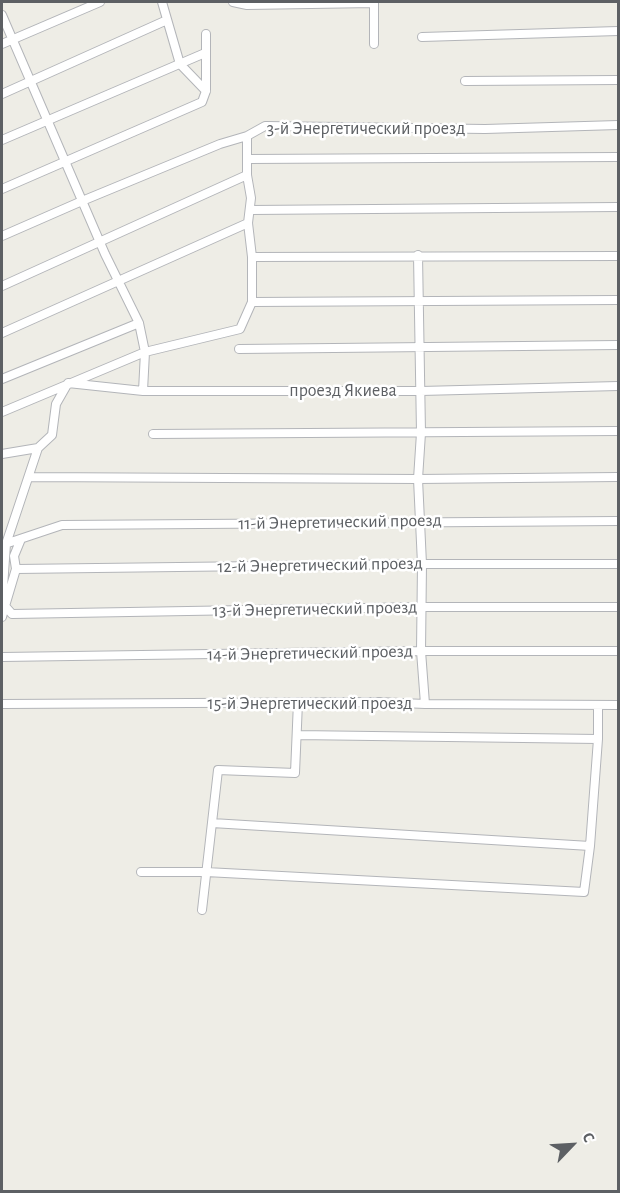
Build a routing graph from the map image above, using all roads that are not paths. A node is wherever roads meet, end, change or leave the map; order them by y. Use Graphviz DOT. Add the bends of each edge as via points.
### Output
graph roads {
  1 [pos="100,2"];
  2 [pos="162,2"];
  3 [pos="233,2"];
  4 [pos="2,15"];
  5 [pos="167,20"];
  6 [pos="618,31"];
  7 [pos="206,34"];
  8 [pos="422,37"];
  9 [pos="12,40"];
  10 [pos="2,44"];
  11 [pos="374,44"];
  12 [pos="205,53"];
  13 [pos="180,64"];
  14 [pos="618,80"];
  15 [pos="465,81"];
  16 [pos="30,82"];
  17 [pos="206,91"];
  18 [pos="2,94"];
  19 [pos="47,120"];
  20 [pos="618,125"];
  21 [pos="247,136"];
  22 [pos="2,140"];
  23 [pos="618,157"];
  24 [pos="248,159"];
  25 [pos="65,162"];
  26 [pos="248,175"];
  27 [pos="2,189"];
  28 [pos="82,201"];
  29 [pos="618,207"];
  30 [pos="251,210"];
  31 [pos="248,223"];
  32 [pos="2,236"];
  33 [pos="100,243"];
  34 [pos="418,255"];
  35 [pos="618,256"];
  36 [pos="252,257"];
  37 [pos="118,282"];
  38 [pos="2,285"];
  39 [pos="419,300"];
  40 [pos="618,300"];
  41 [pos="252,302"];
  42 [pos="139,323"];
  43 [pos="2,333"];
  44 [pos="618,345"];
  45 [pos="420,347"];
  46 [pos="239,349"];
  47 [pos="145,352"];
  48 [pos="2,379"];
  49 [pos="68,383"];
  50 [pos="618,386"];
  51 [pos="143,391"];
  52 [pos="421,391"];
  53 [pos="2,412"];
  54 [pos="618,431"];
  55 [pos="421,433"];
  56 [pos="153,434"];
  57 [pos="39,448"];
  58 [pos="2,454"];
  59 [pos="29,477"];
  60 [pos="618,477"];
  61 [pos="418,478"];
  62 [pos="618,520"];
  63 [pos="421,521"];
  64 [pos="21,539"];
  65 [pos="4,545"];
  66 [pos="422,564"];
  67 [pos="618,564"];
  68 [pos="19,569"];
  69 [pos="3,604"];
  70 [pos="422,607"];
  71 [pos="618,607"];
  72 [pos="2,617"];
  73 [pos="421,651"];
  74 [pos="618,651"];
  75 [pos="2,657"];
  76 [pos="298,702"];
  77 [pos="2,704"];
  78 [pos="425,704"];
  79 [pos="598,705"];
  80 [pos="618,705"];
  81 [pos="297,735"];
  82 [pos="598,739"];
  83 [pos="212,823"];
  84 [pos="591,846"];
  85 [pos="141,872"];
  86 [pos="207,872"];
  87 [pos="202,910"];
  1 -- 9 [label="street"];
  2 -- 5 [label="street"];
  3 -- 11 [label="street" via="374,3"];
  4 -- 9 [label="street"];
  5 -- 13 [label="street"];
  5 -- 16 [label="street"];
  6 -- 8 [label="street"];
  7 -- 12 [label="street"];
  9 -- 10 [label="street"];
  9 -- 16 [label="street"];
  12 -- 13 [label="street"];
  12 -- 17 [label="street"];
  13 -- 17 [label="street"];
  13 -- 19 [label="street"];
  14 -- 15 [label="street"];
  16 -- 18 [label="street"];
  16 -- 19 [label="street"];
  17 -- 25 [label="street" via="202,102"];
  19 -- 22 [label="street"];
  19 -- 25 [label="street"];
  20 -- 21 [label="street, 3-й Энергетический проезд" via="485,129 264,126"];
  21 -- 24 [label="street, 3-й Энергетический проезд"];
  21 -- 28 [label="street"];
  23 -- 24 [label="street"];
  24 -- 26 [label="street, 3-й Энергетический проезд"];
  25 -- 27 [label="street"];
  25 -- 28 [label="street"];
  26 -- 30 [label="street, 3-й Энергетический проезд"];
  26 -- 33 [label="street"];
  28 -- 32 [label="street"];
  28 -- 33 [label="street"];
  29 -- 30 [label="street"];
  30 -- 31 [label="street, 3-й Энергетический проезд"];
  31 -- 36 [label="street, 3-й Энергетический проезд"];
  31 -- 37 [label="street"];
  33 -- 37 [label="street"];
  33 -- 38 [label="street"];
  34 -- 35 [label="street"];
  34 -- 36 [label="street"];
  34 -- 39 [label="street"];
  36 -- 41 [label="street, 3-й Энергетический проезд"];
  37 -- 42 [label="street"];
  37 -- 43 [label="street"];
  39 -- 40 [label="street"];
  39 -- 41 [label="street"];
  39 -- 45 [label="street"];
  41 -- 47 [label="street" via="240,329"];
  42 -- 47 [label="street"];
  42 -- 48 [label="street"];
  44 -- 45 [label="street"];
  45 -- 46 [label="street"];
  45 -- 52 [label="street"];
  47 -- 49 [label="street"];
  47 -- 51 [label="street"];
  49 -- 51 [label="street, проезд Якиева"];
  49 -- 53 [label="street"];
  49 -- 57 [label="street" via="56,404 52,435"];
  50 -- 52 [label="street, проезд Якиева"];
  51 -- 52 [label="street, проезд Якиева"];
  52 -- 55 [label="street"];
  54 -- 55 [label="street"];
  55 -- 56 [label="street"];
  55 -- 61 [label="street"];
  57 -- 58 [label="street"];
  57 -- 59 [label="street"];
  59 -- 61 [label="street"];
  59 -- 65 [label="street"];
  60 -- 61 [label="street"];
  61 -- 63 [label="street"];
  62 -- 63 [label="street, 11-й Энергетический проезд"];
  63 -- 64 [label="street, 11-й Энергетический проезд" via="62,525"];
  63 -- 66 [label="street"];
  64 -- 65 [label="street, 11-й Энергетический проезд"];
  64 -- 68 [label="street" via="14,556"];
  65 -- 69 [label="street"];
  66 -- 67 [label="street, 12-й Энергетический проезд"];
  66 -- 68 [label="street, 12-й Энергетический проезд"];
  66 -- 70 [label="street"];
  68 -- 69 [label="street"];
  69 -- 70 [label="street, 13-й Энергетический проезд" via="12,614"];
  69 -- 72 [label="street"];
  70 -- 71 [label="street, 13-й Энергетический проезд"];
  70 -- 73 [label="street"];
  73 -- 74 [label="street, 14-й Энергетический проезд"];
  73 -- 75 [label="street, 14-й Энергетический проезд"];
  73 -- 78 [label="street"];
  76 -- 77 [label="street, 15-й Энергетический проезд"];
  76 -- 78 [label="street, 15-й Энергетический проезд"];
  76 -- 81 [label="street"];
  78 -- 79 [label="street, 15-й Энергетический проезд"];
  79 -- 80 [label="street, 15-й Энергетический проезд"];
  79 -- 82 [label="street"];
  81 -- 82 [label="street"];
  81 -- 83 [label="street" via="295,772 218,770"];
  82 -- 84 [label="street"];
  83 -- 84 [label="street"];
  83 -- 86 [label="street"];
  84 -- 86 [label="street" via="585,892"];
  85 -- 86 [label="street"];
  86 -- 87 [label="street"];
}
